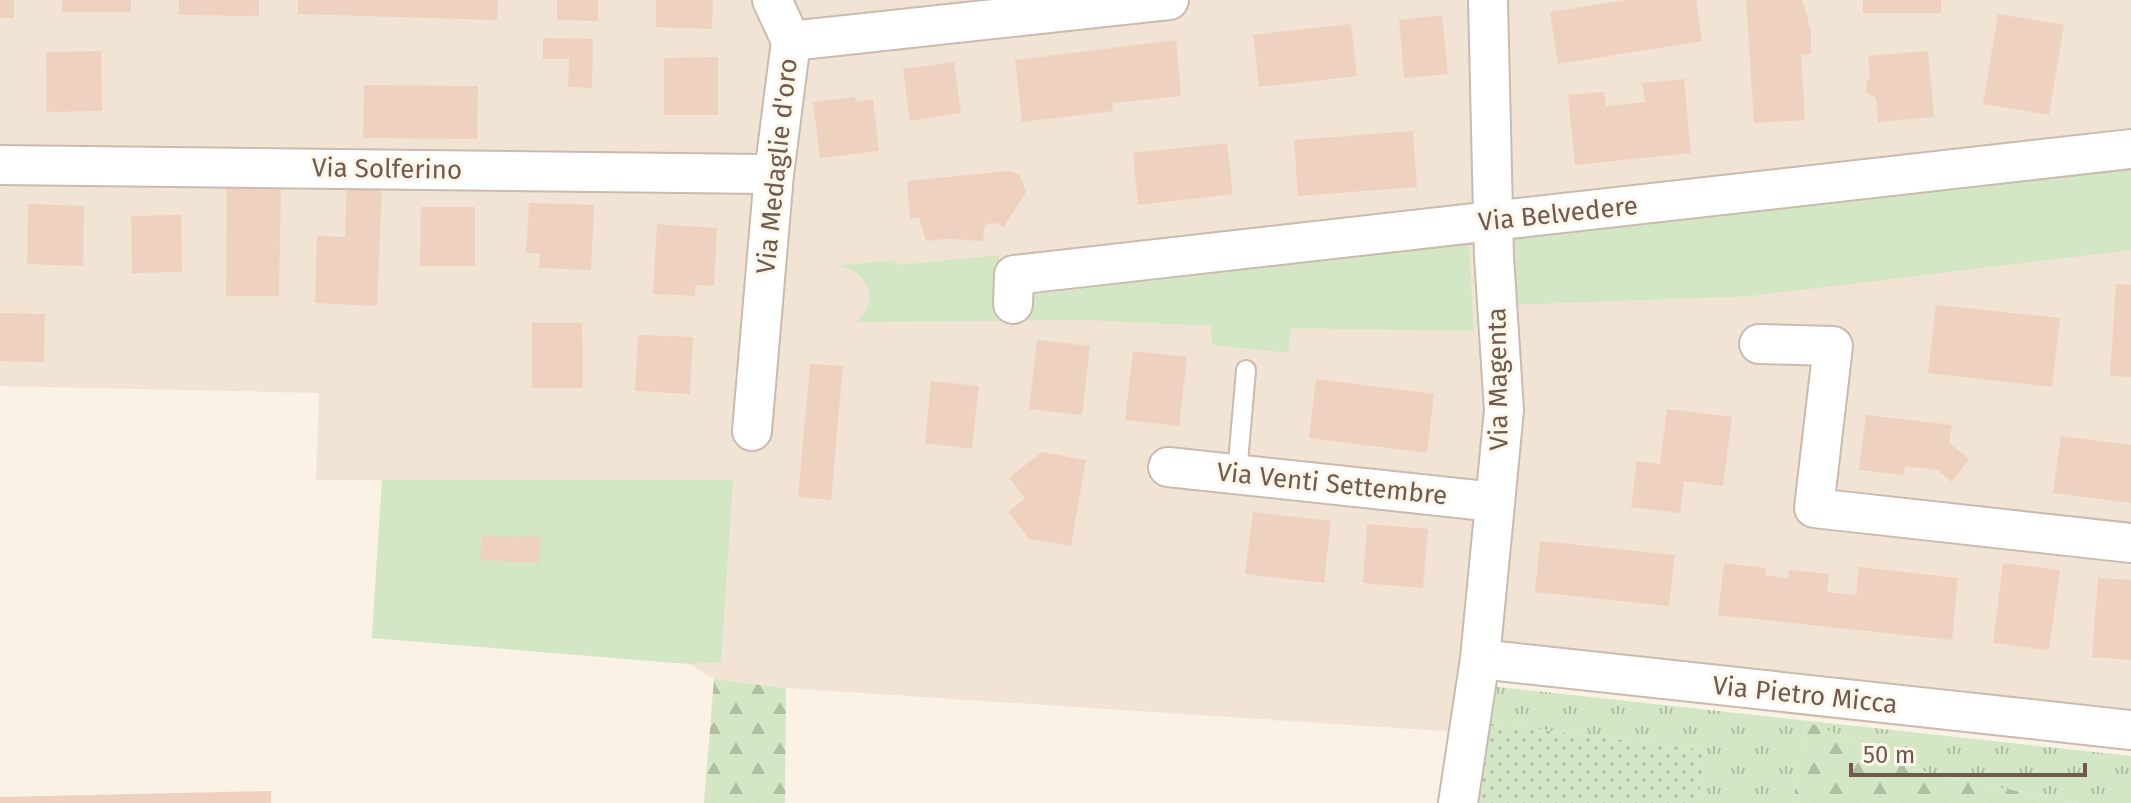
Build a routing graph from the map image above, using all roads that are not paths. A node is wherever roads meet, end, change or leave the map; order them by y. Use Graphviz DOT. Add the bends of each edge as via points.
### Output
graph roads {
  1 [pos="772,0"];
  2 [pos="1169,0"];
  3 [pos="1488,0"];
  4 [pos="791,41"];
  5 [pos="2131,149"];
  6 [pos="0,165"];
  7 [pos="774,174"];
  8 [pos="1494,221"];
  9 [pos="1013,304"];
  10 [pos="1759,344"];
  11 [pos="1246,370"];
  12 [pos="752,431"];
  13 [pos="1168,467"];
  14 [pos="1237,474"];
  15 [pos="1495,502"];
  16 [pos="2131,543"];
  17 [pos="1480,659"];
  18 [pos="2131,730"];
  19 [pos="1458,803"];
  1 -- 4 [label="street"];
  2 -- 4 [label="street, Via Medaglie d'oro"];
  3 -- 8 [label="street, Via Magenta"];
  4 -- 7 [label="street, Via Medaglie d'oro"];
  5 -- 8 [label="street, Via Belvedere"];
  6 -- 7 [label="street, Via Solferino"];
  7 -- 12 [label="street, Via Medaglie d'oro"];
  8 -- 9 [label="street, Via Belvedere" via="1014,275"];
  8 -- 15 [label="street, Via Magenta" via="1504,410"];
  10 -- 16 [label="street" via="1833,346 1814,508"];
  11 -- 14 [label="lane"];
  13 -- 14 [label="street, Via Venti Settembre"];
  14 -- 15 [label="street, Via Venti Settembre"];
  15 -- 17 [label="street, Via Magenta"];
  17 -- 18 [label="street, Via Pietro Micca"];
  17 -- 19 [label="street, Via Magenta"];
}
